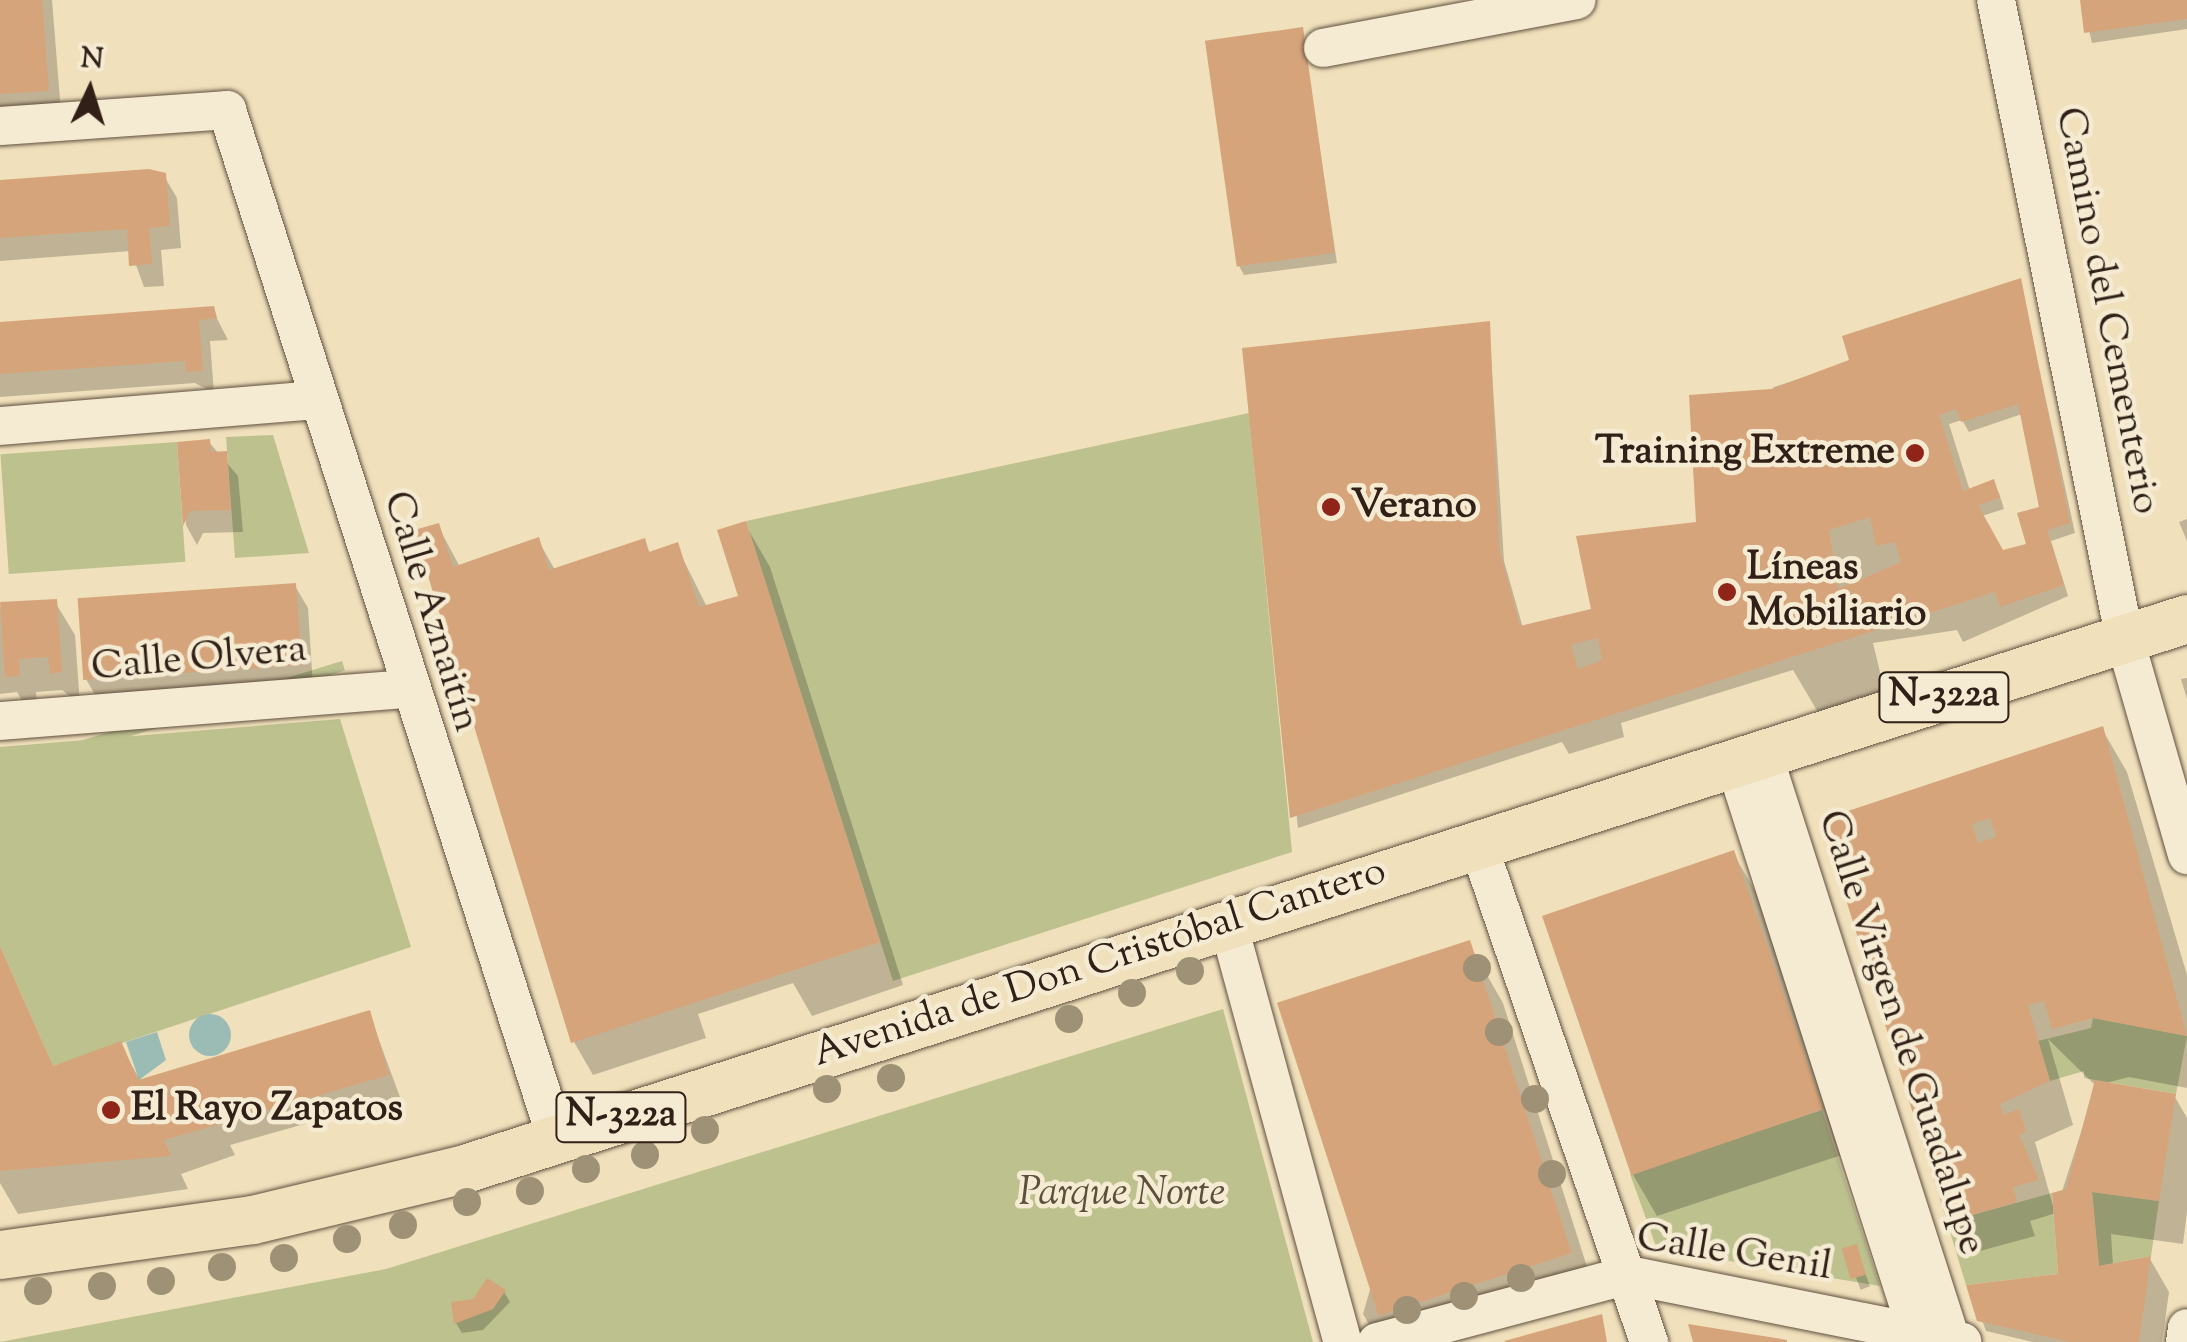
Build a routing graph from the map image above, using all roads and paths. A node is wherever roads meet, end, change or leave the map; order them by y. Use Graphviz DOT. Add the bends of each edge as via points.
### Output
graph roads {
  1 [pos="1577,0"];
  2 [pos="1996,0"];
  3 [pos="1324,48"];
  4 [pos="0,126"];
  5 [pos="319,400"];
  6 [pos="0,426"];
  7 [pos="2187,620"];
  8 [pos="2125,640"];
  9 [pos="405,689"];
  10 [pos="0,720"];
  11 [pos="1749,759"];
  12 [pos="1478,844"];
  13 [pos="2187,854"];
  14 [pos="1228,923"];
  15 [pos="556,1138"];
  16 [pos="0,1255"];
  17 [pos="1628,1274"];
  18 [pos="2187,1328"];
  19 [pos="1940,1338"];
  20 [pos="1343,1342"];
  21 [pos="1377,1342"];
  22 [pos="1648,1342"];
  23 [pos="2185,1342"];
  1 -- 3 [label="street"];
  2 -- 8 [label="street, Camino del Cementerio"];
  4 -- 5 [label="street, Calle Aznaitín" via="227,110"];
  5 -- 6 [label="street"];
  5 -- 9 [label="street, Calle Aznaitín"];
  7 -- 8 [label="main road, Avenida de Don Cristóbal Cantero / N-322a"];
  8 -- 11 [label="main road, Avenida de Don Cristóbal Cantero / N-322a"];
  8 -- 13 [label="street, Camino del Cementerio"];
  9 -- 10 [label="street, Calle Olvera"];
  9 -- 15 [label="street, Calle Aznaitín"];
  11 -- 12 [label="main road, Avenida de Don Cristóbal Cantero / N-322a"];
  11 -- 19 [label="street, Calle Virgen de Guadalupe"];
  12 -- 14 [label="main road, Avenida de Don Cristóbal Cantero / N-322a"];
  12 -- 17 [label="street"];
  14 -- 15 [label="main road, Avenida de Don Cristóbal Cantero / N-322a"];
  14 -- 20 [label="street"];
  15 -- 16 [label="main road, Avenida de Don Cristóbal Cantero / N-322a" via="254,1220"];
  17 -- 19 [label="street, Calle Genil"];
  17 -- 21 [label="street, Calle Genil"];
  17 -- 22 [label="street"];
  18 -- 23 [label="street"];
}
